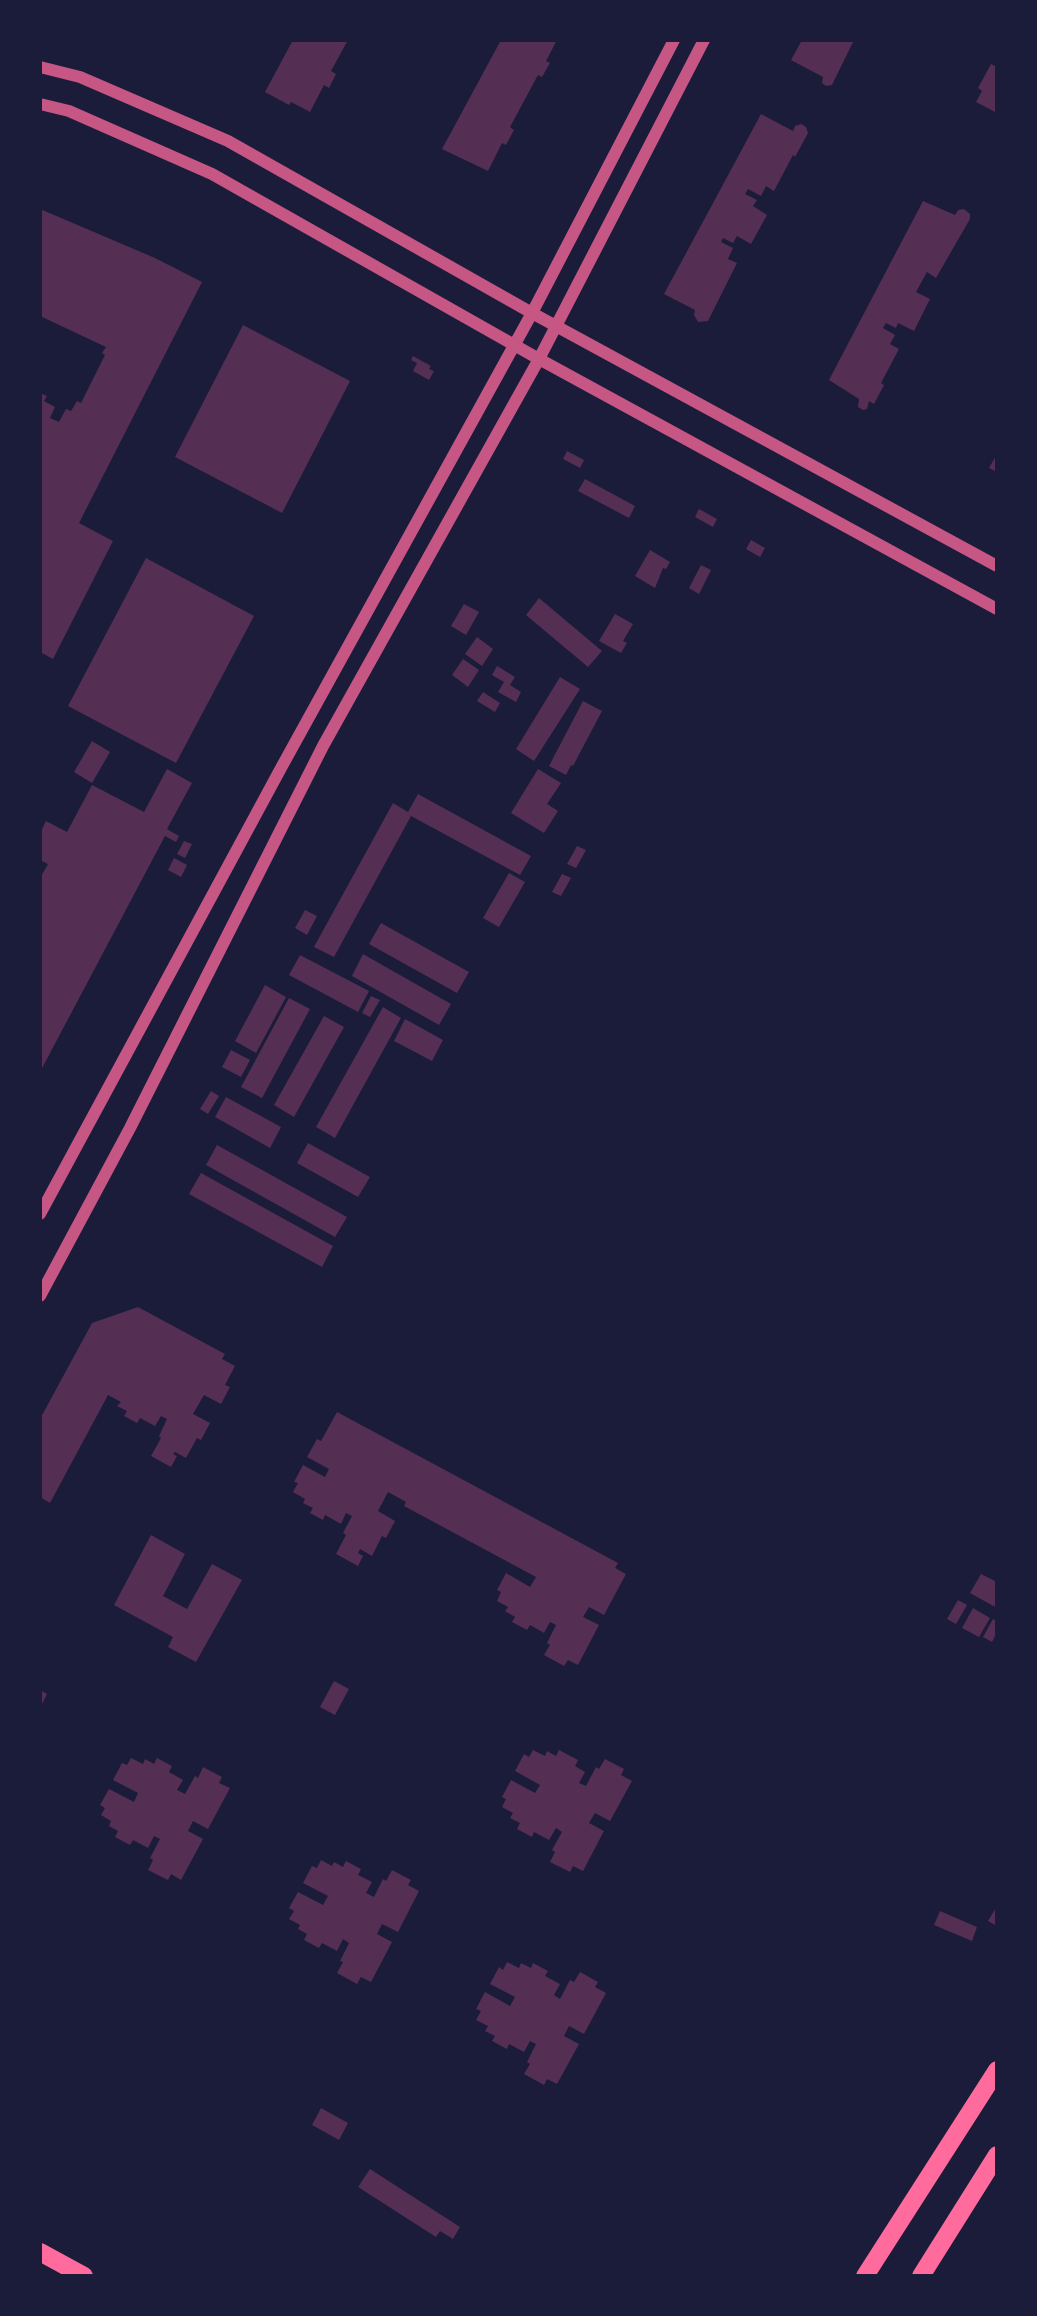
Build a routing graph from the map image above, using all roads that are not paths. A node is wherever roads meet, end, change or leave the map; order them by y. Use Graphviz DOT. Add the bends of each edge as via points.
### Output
graph roads {
  1 [pos="674,40"];
  2 [pos="704,40"];
  3 [pos="40,67"];
  4 [pos="40,104"];
  5 [pos="532,313"];
  6 [pos="555,326"];
  7 [pos="514,344"];
  8 [pos="539,359"];
  9 [pos="997,566"];
  10 [pos="997,609"];
  11 [pos="40,1214"];
  12 [pos="40,1296"];
  13 [pos="997,2070"];
  14 [pos="997,2155"];
  15 [pos="40,2252"];
  16 [pos="84,2276"];
  17 [pos="865,2276"];
  18 [pos="921,2276"];
  1 -- 5 [label="street"];
  2 -- 6 [label="street"];
  3 -- 5 [label="street" via="80,77 228,141"];
  4 -- 7 [label="street" via="69,111 212,174"];
  5 -- 6 [label="street"];
  5 -- 7 [label="street"];
  6 -- 8 [label="street"];
  6 -- 9 [label="street"];
  7 -- 8 [label="street"];
  7 -- 11 [label="street"];
  8 -- 10 [label="street"];
  8 -- 12 [label="street" via="323,746"];
  13 -- 17 [label="main road"];
  14 -- 18 [label="main road"];
  15 -- 16 [label="main road"];
}
